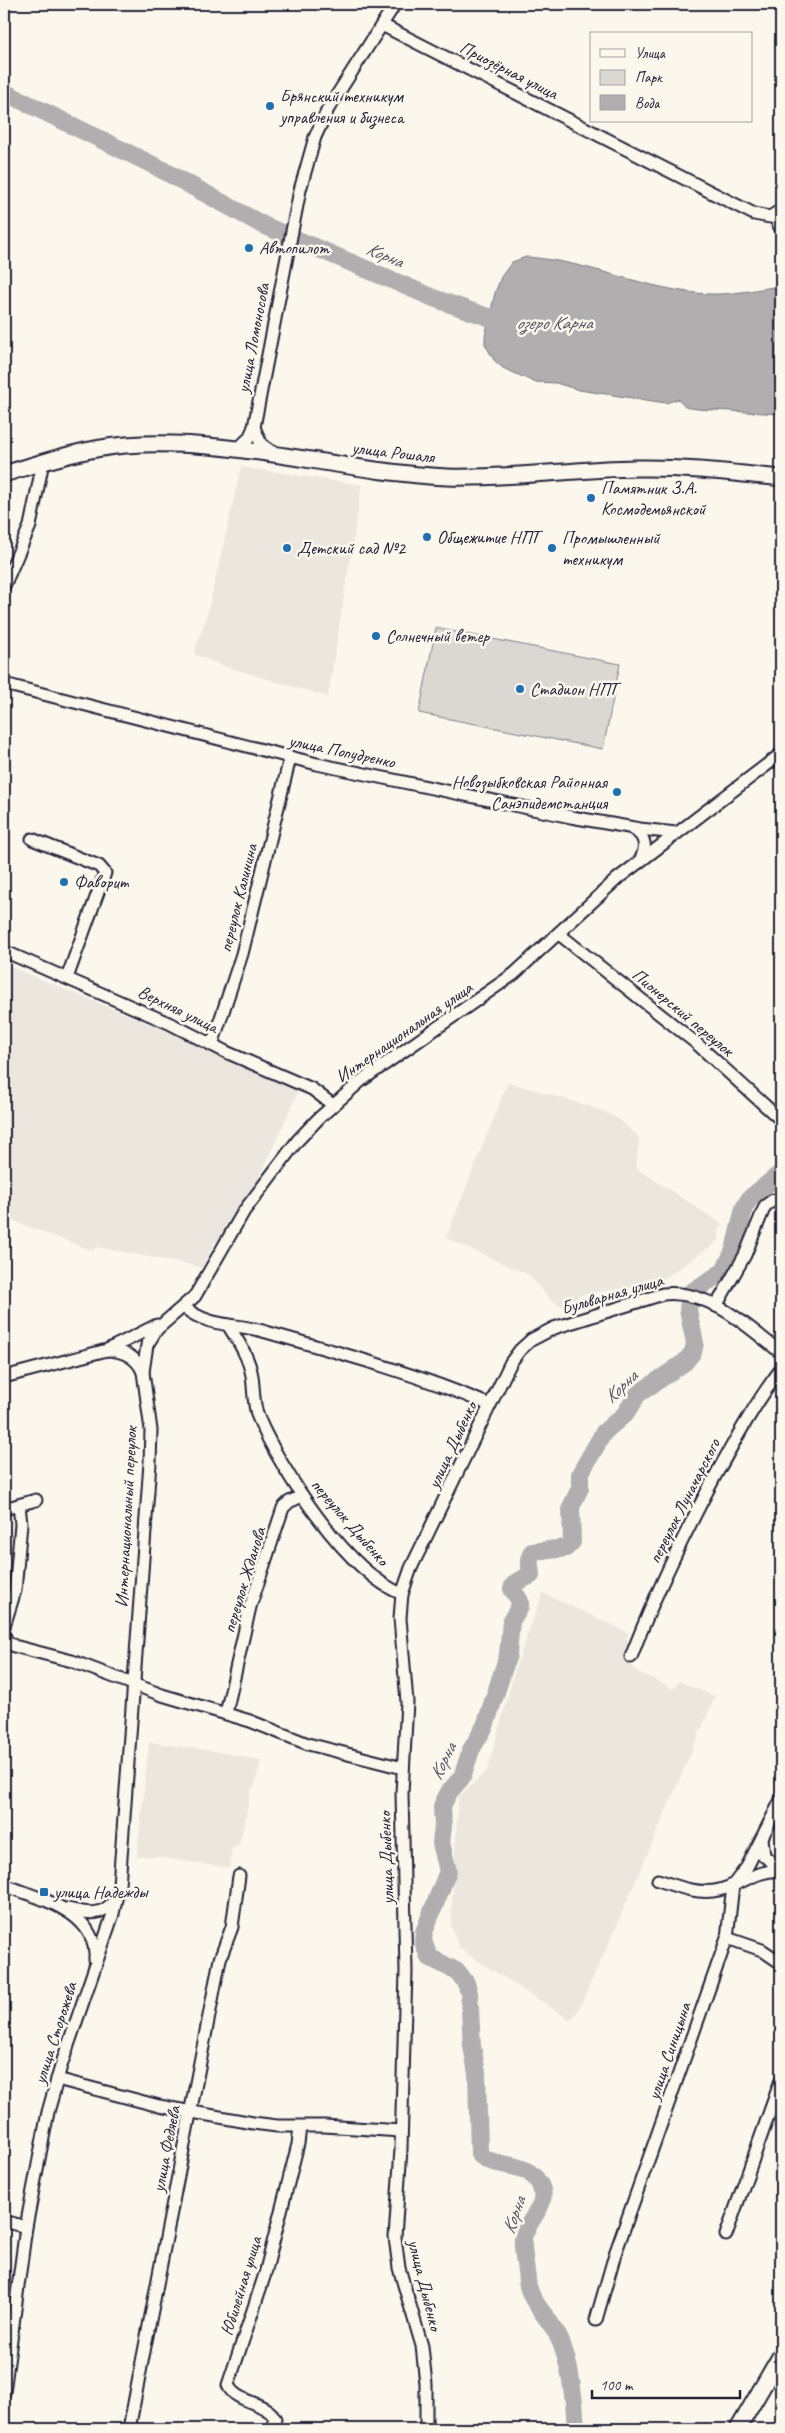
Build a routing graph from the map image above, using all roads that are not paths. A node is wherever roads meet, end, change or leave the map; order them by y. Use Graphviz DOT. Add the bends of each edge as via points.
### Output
graph roads {
  1 [pos="395,4"];
  2 [pos="382,25"];
  3 [pos="777,213"];
  4 [pos="781,229"];
  5 [pos="254,426"];
  6 [pos="238,450"];
  7 [pos="278,456"];
  8 [pos="43,462"];
  9 [pos="4,474"];
  10 [pos="781,478"];
  11 [pos="4,586"];
  12 [pos="4,684"];
  13 [pos="781,754"];
  14 [pos="290,758"];
  15 [pos="627,827"];
  16 [pos="676,833"];
  17 [pos="32,839"];
  18 [pos="638,863"];
  19 [pos="558,934"];
  20 [pos="4,951"];
  21 [pos="67,978"];
  22 [pos="212,1045"];
  23 [pos="334,1104"];
  24 [pos="781,1120"];
  25 [pos="779,1202"];
  26 [pos="716,1306"];
  27 [pos="184,1307"];
  28 [pos="171,1316"];
  29 [pos="228,1325"];
  30 [pos="554,1328"];
  31 [pos="107,1350"];
  32 [pos="145,1350"];
  33 [pos="781,1354"];
  34 [pos="781,1369"];
  35 [pos="143,1372"];
  36 [pos="4,1377"];
  37 [pos="490,1405"];
  38 [pos="302,1496"];
  39 [pos="36,1500"];
  40 [pos="19,1505"];
  41 [pos="4,1509"];
  42 [pos="402,1594"];
  43 [pos="4,1633"];
  44 [pos="631,1657"];
  45 [pos="135,1685"];
  46 [pos="226,1713"];
  47 [pos="403,1768"];
  48 [pos="781,1800"];
  49 [pos="762,1836"];
  50 [pos="781,1870"];
  51 [pos="239,1876"];
  52 [pos="658,1880"];
  53 [pos="4,1885"];
  54 [pos="732,1885"];
  55 [pos="117,1896"];
  56 [pos="58,1906"];
  57 [pos="727,1938"];
  58 [pos="781,1963"];
  59 [pos="94,1970"];
  60 [pos="57,2079"];
  61 [pos="781,2080"];
  62 [pos="191,2112"];
  63 [pos="300,2126"];
  64 [pos="401,2131"];
  65 [pos="4,2221"];
  66 [pos="26,2227"];
  67 [pos="726,2235"];
  68 [pos="596,2320"];
  69 [pos="781,2355"];
  70 [pos="4,2392"];
  71 [pos="129,2429"];
  72 [pos="273,2429"];
  73 [pos="426,2429"];
  74 [pos="738,2429"];
  1 -- 2 [label="street"];
  2 -- 3 [label="street, Приозёрная улица" via="754,214 766,217"];
  2 -- 5 [label="street, улица Ломоносова" via="323,118 311,149 294,219"];
  3 -- 4 [label="street"];
  5 -- 6 [label="street, улица Ломоносова"];
  5 -- 7 [label="street" via="261,444"];
  6 -- 7 [label="main road, улица Рошаля"];
  6 -- 8 [label="main road, улица Рошаля" via="185,445 127,445"];
  7 -- 10 [label="main road, улица Рошаля" via="449,477 664,468"];
  8 -- 9 [label="main road, улица Рошаля"];
  8 -- 11 [label="street" via="30,526"];
  12 -- 14 [label="street, улица Попудренко"];
  13 -- 16 [label="street, Интернациональная улица"];
  14 -- 15 [label="street, улица Попудренко"];
  14 -- 22 [label="street, переулок Калинина" via="242,954"];
  15 -- 16 [label="street, улица Попудренко"];
  15 -- 18 [label="street" via="640,833 644,842"];
  16 -- 18 [label="street, Интернациональная улица"];
  17 -- 21 [label="street" via="99,866 105,873"];
  18 -- 19 [label="street, Интернациональная улица"];
  19 -- 23 [label="street, Интернациональная улица" via="514,974 378,1068"];
  19 -- 24 [label="street, Пионерский переулок" via="696,1043"];
  20 -- 21 [label="street, Верхняя улица"];
  21 -- 22 [label="street, Верхняя улица"];
  22 -- 23 [label="street, Верхняя улица" via="312,1089"];
  23 -- 27 [label="street, Интернациональная улица" via="264,1182 201,1288"];
  25 -- 26 [label="street" via="773,1200 765,1206 745,1255"];
  26 -- 30 [label="street, Бульварная улица" via="679,1294 664,1294"];
  26 -- 33 [label="street" via="742,1322"];
  27 -- 28 [label="street, Интернациональная улица"];
  27 -- 29 [label="street" via="202,1320"];
  28 -- 31 [label="street, Интернациональная улица"];
  28 -- 32 [label="street, Интернациональная улица" via="157,1329"];
  29 -- 37 [label="street" via="263,1331 363,1360"];
  29 -- 38 [label="street, переулок Дыбенко" via="249,1362 258,1418"];
  30 -- 37 [label="street, улица Дыбенко" via="520,1350"];
  31 -- 35 [label="street" via="130,1356"];
  31 -- 36 [label="street, Интернациональная улица"];
  32 -- 35 [label="street, Интернациональный переулок"];
  34 -- 44 [label="street, переулок Луначарского" via="746,1422 702,1500 649,1610"];
  35 -- 45 [label="street, Интернациональный переулок" via="151,1444"];
  37 -- 42 [label="street, улица Дыбенко" via="411,1568"];
  38 -- 42 [label="street, переулок Дыбенко" via="369,1574"];
  38 -- 46 [label="street, переулок Жданова" via="283,1508 250,1607"];
  39 -- 40 [label="street"];
  40 -- 41 [label="street"];
  40 -- 43 [label="street" via="21,1524 15,1591"];
  42 -- 47 [label="street, улица Дыбенко" via="400,1640 407,1702"];
  43 -- 45 [label="street" via="14,1646 57,1656"];
  45 -- 46 [label="street"];
  45 -- 55 [label="street, улица Сторожева"];
  46 -- 47 [label="street" via="308,1744"];
  47 -- 64 [label="street, улица Дыбенко" via="406,1952"];
  48 -- 49 [label="street"];
  49 -- 50 [label="street" via="764,1856"];
  49 -- 54 [label="street" via="744,1872"];
  50 -- 54 [label="street" via="757,1873"];
  51 -- 62 [label="street, улица Федяева" via="232,1927 220,1959"];
  52 -- 54 [label="street" via="705,1891"];
  53 -- 56 [label="street"];
  54 -- 57 [label="street, улица Синицына"];
  55 -- 56 [label="street" via="110,1907 94,1914"];
  55 -- 59 [label="street, улица Сторожева"];
  56 -- 59 [label="street" via="87,1929 94,1947"];
  57 -- 58 [label="street" via="762,1950"];
  57 -- 68 [label="street, улица Синицына"];
  59 -- 60 [label="street, улица Сторожева"];
  60 -- 62 [label="street"];
  60 -- 66 [label="street, улица Сторожева"];
  61 -- 67 [label="street"];
  62 -- 63 [label="street" via="277,2126"];
  62 -- 71 [label="street, улица Федяева"];
  63 -- 64 [label="street"];
  63 -- 72 [label="street, Юбилейная улица" via="269,2260 228,2385 234,2394 271,2412 276,2419"];
  64 -- 73 [label="street, улица Дыбенко" via="396,2250 422,2346"];
  65 -- 66 [label="street"];
  66 -- 70 [label="street, улица Сторожева"];
  69 -- 74 [label="main road"];
}
